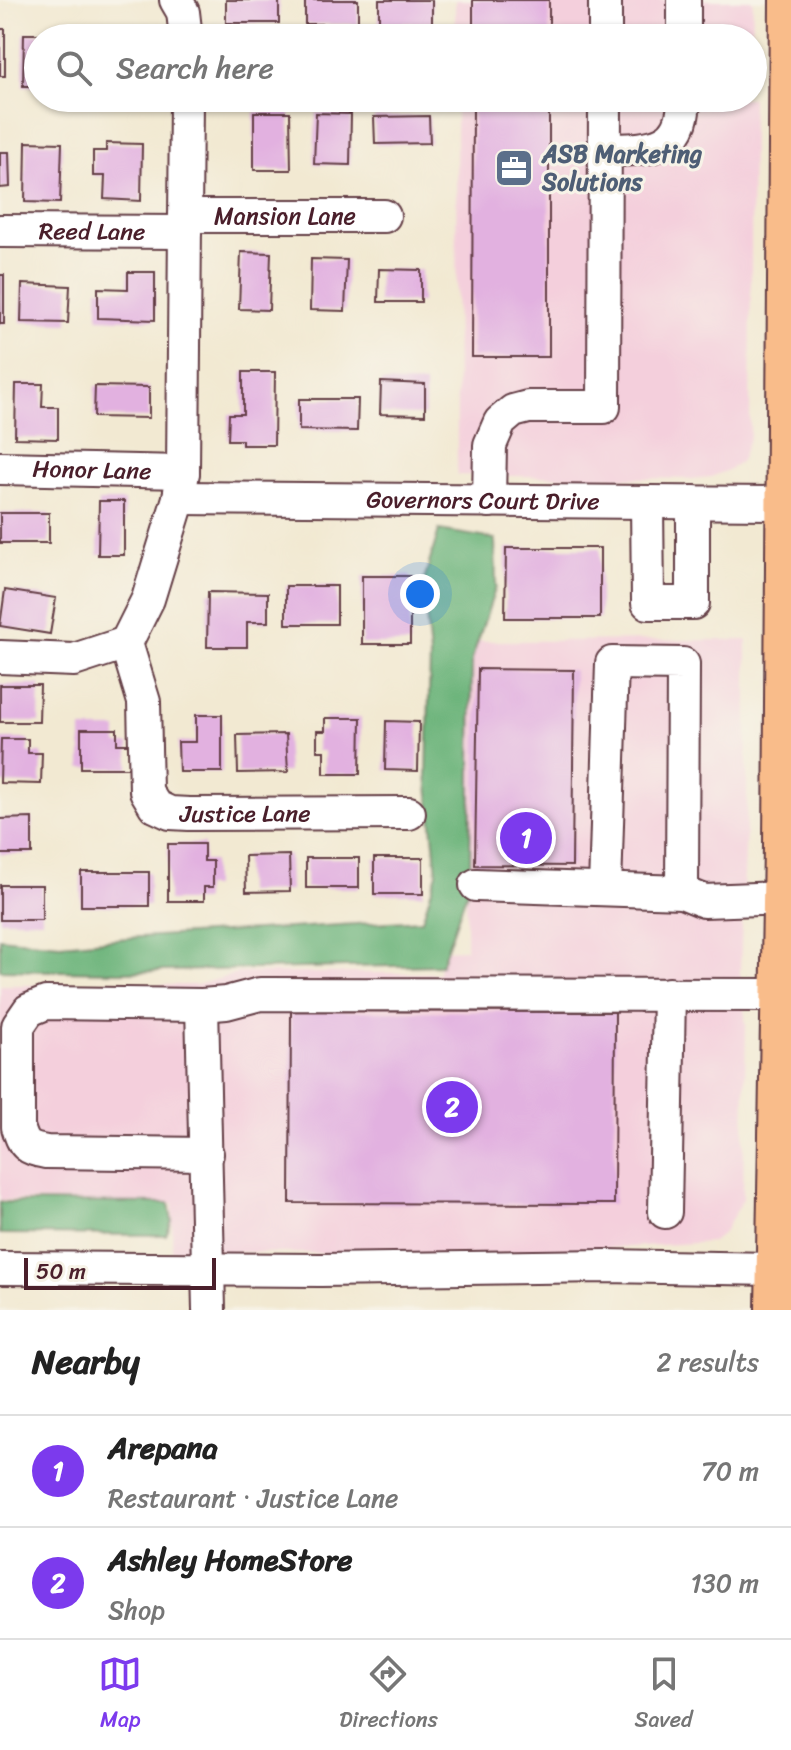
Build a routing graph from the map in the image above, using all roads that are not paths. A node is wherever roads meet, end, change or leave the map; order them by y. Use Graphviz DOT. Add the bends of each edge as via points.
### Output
graph roads {
  1 [pos="176,0"];
  2 [pos="605,0"];
  3 [pos="684,0"];
  4 [pos="790,0"];
  5 [pos="184,24"];
  6 [pos="605,24"];
  7 [pos="684,24"];
  8 [pos="186,112"];
  9 [pos="605,112"];
  10 [pos="684,112"];
  11 [pos="605,150"];
  12 [pos="384,216"];
  13 [pos="185,224"];
  14 [pos="0,231"];
  15 [pos="0,468"];
  16 [pos="181,485"];
  17 [pos="489,501"];
  18 [pos="647,502"];
  19 [pos="693,502"];
  20 [pos="788,506"];
  21 [pos="126,643"];
  22 [pos="0,657"];
  23 [pos="409,813"];
  24 [pos="476,885"];
  25 [pos="605,889"];
  26 [pos="682,892"];
  27 [pos="783,898"];
  28 [pos="669,994"];
  29 [pos="782,995"];
  30 [pos="202,1005"];
  31 [pos="207,1154"];
  32 [pos="665,1212"];
  33 [pos="0,1268"];
  34 [pos="210,1269"];
  35 [pos="786,1270"];
  36 [pos="209,1310"];
  37 [pos="776,1310"];
  1 -- 5 [label="street"];
  2 -- 6 [label="street"];
  3 -- 7 [label="street"];
  4 -- 20 [label="main road"];
  8 -- 13 [label="street"];
  9 -- 11 [label="street"];
  10 -- 11 [label="street" via="669,140 650,149"];
  11 -- 17 [label="street" via="604,407 513,411 500,422 490,445"];
  12 -- 13 [label="street, Mansion Lane"];
  13 -- 14 [label="street, Reed Lane"];
  13 -- 16 [label="street"];
  15 -- 16 [label="street, Honor Lane"];
  16 -- 17 [label="street, Governors Court Drive"];
  16 -- 21 [label="street" via="148,599"];
  17 -- 18 [label="street, Governors Court Drive"];
  18 -- 19 [label="street, Governors Court Drive"];
  18 -- 19 [label="street" via="648,603 693,603"];
  19 -- 20 [label="street, Governors Court Drive"];
  20 -- 27 [label="main road"];
  21 -- 22 [label="street" via="74,660"];
  21 -- 23 [label="street, Justice Lane" via="144,702 146,791 155,806 189,814"];
  24 -- 25 [label="street"];
  25 -- 26 [label="street"];
  25 -- 26 [label="street" via="612,663 683,664"];
  26 -- 27 [label="street" via="704,901"];
  27 -- 29 [label="main road"];
  28 -- 29 [label="street"];
  28 -- 30 [label="street" via="260,994"];
  28 -- 32 [label="street"];
  29 -- 35 [label="main road"];
  30 -- 31 [label="street"];
  30 -- 31 [label="street" via="46,1003 29,1010 18,1026 18,1127 31,1149 46,1152"];
  31 -- 34 [label="street"];
  33 -- 34 [label="street"];
  34 -- 35 [label="street"];
  34 -- 36 [label="street"];
  35 -- 37 [label="main road"];
}
